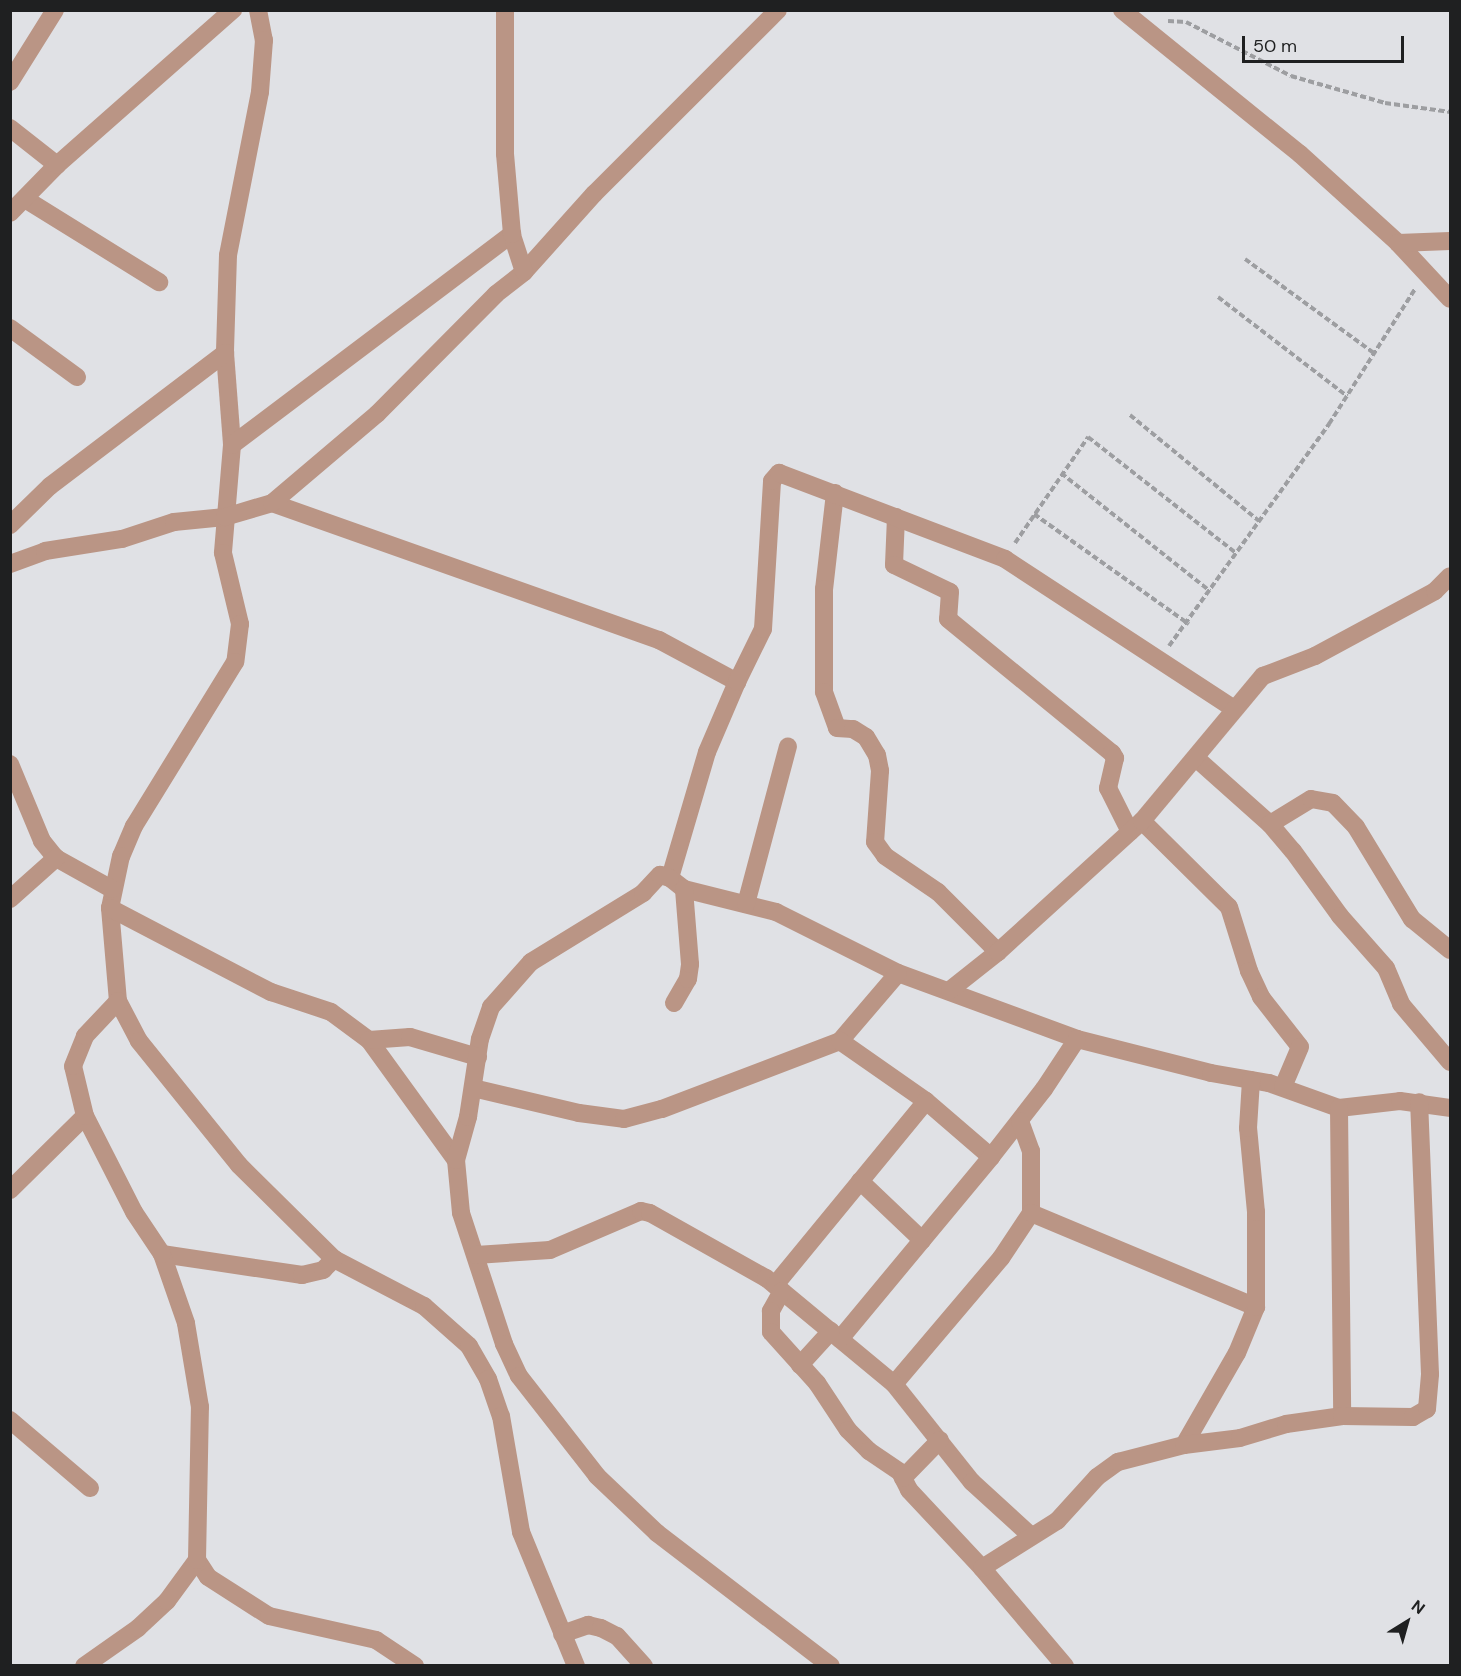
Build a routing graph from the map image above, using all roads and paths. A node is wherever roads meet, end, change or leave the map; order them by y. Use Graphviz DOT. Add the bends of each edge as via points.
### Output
graph roads {
  1 [pos="55,10"];
  2 [pos="233,10"];
  3 [pos="258,10"];
  4 [pos="505,10"];
  5 [pos="778,10"];
  6 [pos="1122,10"];
  7 [pos="1138,20"];
  8 [pos="10,82"];
  9 [pos="1450,111"];
  10 [pos="10,128"];
  11 [pos="57,165"];
  12 [pos="25,199"];
  13 [pos="10,213"];
  14 [pos="512,234"];
  15 [pos="1450,241"];
  16 [pos="1398,243"];
  17 [pos="1245,259"];
  18 [pos="524,272"];
  19 [pos="1426,272"];
  20 [pos="159,282"];
  21 [pos="1218,297"];
  22 [pos="1450,299"];
  23 [pos="10,328"];
  24 [pos="225,353"];
  25 [pos="1374,353"];
  26 [pos="77,377"];
  27 [pos="1347,396"];
  28 [pos="1130,415"];
  29 [pos="232,445"];
  30 [pos="1061,473"];
  31 [pos="835,493"];
  32 [pos="272,502"];
  33 [pos="1034,514"];
  34 [pos="225,517"];
  35 [pos="896,517"];
  36 [pos="1259,521"];
  37 [pos="10,525"];
  38 [pos="1236,553"];
  39 [pos="1005,559"];
  40 [pos="10,564"];
  41 [pos="1450,576"];
  42 [pos="1210,591"];
  43 [pos="1189,624"];
  44 [pos="1157,660"];
  45 [pos="737,682"];
  46 [pos="1234,709"];
  47 [pos="788,746"];
  48 [pos="1197,759"];
  49 [pos="10,764"];
  50 [pos="1270,825"];
  51 [pos="1136,826"];
  52 [pos="56,858"];
  53 [pos="670,878"];
  54 [pos="112,889"];
  55 [pos="684,889"];
  56 [pos="10,899"];
  57 [pos="746,904"];
  58 [pos="110,908"];
  59 [pos="1450,950"];
  60 [pos="998,952"];
  61 [pos="898,974"];
  62 [pos="950,990"];
  63 [pos="118,1001"];
  64 [pos="674,1003"];
  65 [pos="1077,1039"];
  66 [pos="369,1040"];
  67 [pos="840,1041"];
  68 [pos="478,1057"];
  69 [pos="1450,1062"];
  70 [pos="1251,1080"];
  71 [pos="472,1088"];
  72 [pos="1284,1088"];
  73 [pos="926,1101"];
  74 [pos="1419,1102"];
  75 [pos="1450,1107"];
  76 [pos="1339,1108"];
  77 [pos="85,1116"];
  78 [pos="1020,1121"];
  79 [pos="992,1156"];
  80 [pos="456,1160"];
  81 [pos="860,1181"];
  82 [pos="10,1190"];
  83 [pos="1031,1213"];
  84 [pos="922,1239"];
  85 [pos="162,1254"];
  86 [pos="476,1255"];
  87 [pos="334,1259"];
  88 [pos="779,1288"];
  89 [pos="1256,1307"];
  90 [pos="835,1335"];
  91 [pos="800,1365"];
  92 [pos="519,1376"];
  93 [pos="488,1379"];
  94 [pos="894,1384"];
  95 [pos="1342,1416"];
  96 [pos="10,1420"];
  97 [pos="940,1440"];
  98 [pos="1184,1445"];
  99 [pos="903,1478"];
  100 [pos="90,1488"];
  101 [pos="1030,1535"];
  102 [pos="196,1560"];
  103 [pos="982,1568"];
  104 [pos="562,1634"];
  105 [pos="84,1665"];
  106 [pos="415,1665"];
  107 [pos="576,1665"];
  108 [pos="644,1665"];
  109 [pos="831,1665"];
  110 [pos="1065,1665"];
  1 -- 8 [label="street"];
  2 -- 11 [label="street"];
  3 -- 24 [label="street" via="264,40 260,92 228,255"];
  4 -- 14 [label="street" via="505,154"];
  5 -- 18 [label="street" via="594,194"];
  6 -- 7 [label="street"];
  7 -- 9 [label="path" via="1186,22 1291,76 1385,103"];
  7 -- 16 [label="street" via="1178,59 1300,154"];
  10 -- 11 [label="street"];
  11 -- 12 [label="street"];
  12 -- 13 [label="street"];
  12 -- 20 [label="street"];
  14 -- 18 [label="street"];
  14 -- 29 [label="street"];
  15 -- 16 [label="street"];
  16 -- 19 [label="street"];
  17 -- 25 [label="path"];
  18 -- 32 [label="street" via="496,294 377,414"];
  19 -- 22 [label="street"];
  19 -- 25 [label="path"];
  21 -- 27 [label="path"];
  23 -- 26 [label="street"];
  24 -- 29 [label="street"];
  24 -- 37 [label="street" via="50,486"];
  25 -- 27 [label="path"];
  27 -- 36 [label="path"];
  28 -- 36 [label="path"];
  29 -- 34 [label="street"];
  30 -- 33 [label="path"];
  30 -- 38 [label="path" via="1089,437"];
  30 -- 42 [label="path"];
  31 -- 35 [label="street"];
  31 -- 45 [label="street" via="779,473 772,481 763,628"];
  31 -- 60 [label="street" via="824,589 824,692 837,728 853,729 866,736 877,755 880,771 875,842 885,856 938,892"];
  32 -- 34 [label="street"];
  32 -- 45 [label="street" via="659,640"];
  33 -- 39 [label="path"];
  33 -- 43 [label="path"];
  34 -- 40 [label="street" via="174,522 122,539 45,551"];
  34 -- 54 [label="street" via="223,553 240,624 235,662 134,826"];
  35 -- 39 [label="street"];
  35 -- 51 [label="street" via="894,565 950,592 948,619 1112,753 1115,758 1107,785"];
  36 -- 38 [label="path"];
  38 -- 42 [label="path"];
  39 -- 44 [label="street"];
  41 -- 46 [label="street" via="1435,591 1315,656 1263,676"];
  42 -- 43 [label="path"];
  43 -- 44 [label="path"];
  44 -- 46 [label="street"];
  45 -- 53 [label="street" via="707,752"];
  46 -- 48 [label="street"];
  47 -- 57 [label="street"];
  48 -- 50 [label="street"];
  48 -- 51 [label="street"];
  49 -- 52 [label="street" via="42,841"];
  50 -- 59 [label="street" via="1311,799 1332,803 1356,827 1408,914"];
  50 -- 69 [label="street" via="1386,968 1401,1004"];
  51 -- 60 [label="street"];
  51 -- 72 [label="street" via="1229,907 1261,997 1300,1047"];
  52 -- 54 [label="street"];
  52 -- 56 [label="street"];
  53 -- 55 [label="street"];
  53 -- 68 [label="street" via="660,875 643,893 531,962 491,1007"];
  54 -- 58 [label="street"];
  55 -- 57 [label="street"];
  55 -- 64 [label="street" via="690,964 688,979"];
  57 -- 61 [label="street" via="821,932"];
  58 -- 63 [label="street"];
  58 -- 66 [label="street" via="271,992 331,1012"];
  60 -- 62 [label="street"];
  61 -- 62 [label="street"];
  61 -- 67 [label="street"];
  62 -- 65 [label="street"];
  63 -- 77 [label="street" via="85,1036 74,1066"];
  63 -- 87 [label="street" via="139,1041 239,1165"];
  65 -- 70 [label="street"];
  65 -- 78 [label="street"];
  66 -- 68 [label="street" via="410,1037"];
  66 -- 80 [label="street"];
  67 -- 71 [label="street" via="662,1109 624,1119 579,1113"];
  67 -- 73 [label="street"];
  68 -- 71 [label="street"];
  70 -- 72 [label="street"];
  70 -- 89 [label="street" via="1248,1128 1256,1212"];
  71 -- 80 [label="street"];
  72 -- 76 [label="street"];
  73 -- 79 [label="street"];
  73 -- 81 [label="street"];
  74 -- 75 [label="street"];
  74 -- 76 [label="street"];
  74 -- 95 [label="street" via="1430,1374 1426,1409 1413,1417"];
  76 -- 95 [label="street"];
  77 -- 82 [label="street"];
  77 -- 85 [label="street" via="134,1212"];
  78 -- 79 [label="street"];
  78 -- 83 [label="street" via="1031,1150"];
  79 -- 84 [label="street"];
  80 -- 86 [label="street" via="461,1213"];
  81 -- 84 [label="street"];
  81 -- 88 [label="street"];
  83 -- 89 [label="street"];
  83 -- 94 [label="street" via="1001,1258"];
  84 -- 90 [label="street"];
  85 -- 87 [label="street" via="302,1275 323,1270"];
  85 -- 102 [label="street" via="186,1323 200,1407"];
  86 -- 88 [label="street" via="550,1250 641,1211"];
  86 -- 92 [label="street" via="504,1344"];
  87 -- 93 [label="street" via="424,1306 469,1346"];
  88 -- 90 [label="street"];
  88 -- 91 [label="street" via="771,1311 771,1332"];
  89 -- 98 [label="street" via="1237,1353"];
  90 -- 91 [label="street"];
  90 -- 94 [label="street"];
  91 -- 99 [label="street" via="848,1430"];
  92 -- 93 [label="street"];
  92 -- 109 [label="street" via="597,1476 657,1533"];
  93 -- 104 [label="street" via="501,1416 521,1532"];
  94 -- 97 [label="street"];
  95 -- 98 [label="street"];
  96 -- 100 [label="street"];
  97 -- 99 [label="street"];
  97 -- 101 [label="street" via="972,1482"];
  98 -- 101 [label="street" via="1118,1462 1097,1477 1057,1521"];
  99 -- 103 [label="street" via="909,1490"];
  101 -- 103 [label="street"];
  102 -- 105 [label="street" via="166,1601 138,1628"];
  102 -- 106 [label="street" via="208,1577 269,1616 376,1640"];
  103 -- 110 [label="street"];
  104 -- 107 [label="street"];
  104 -- 108 [label="street" via="588,1626 601,1628 616,1636"];
}
